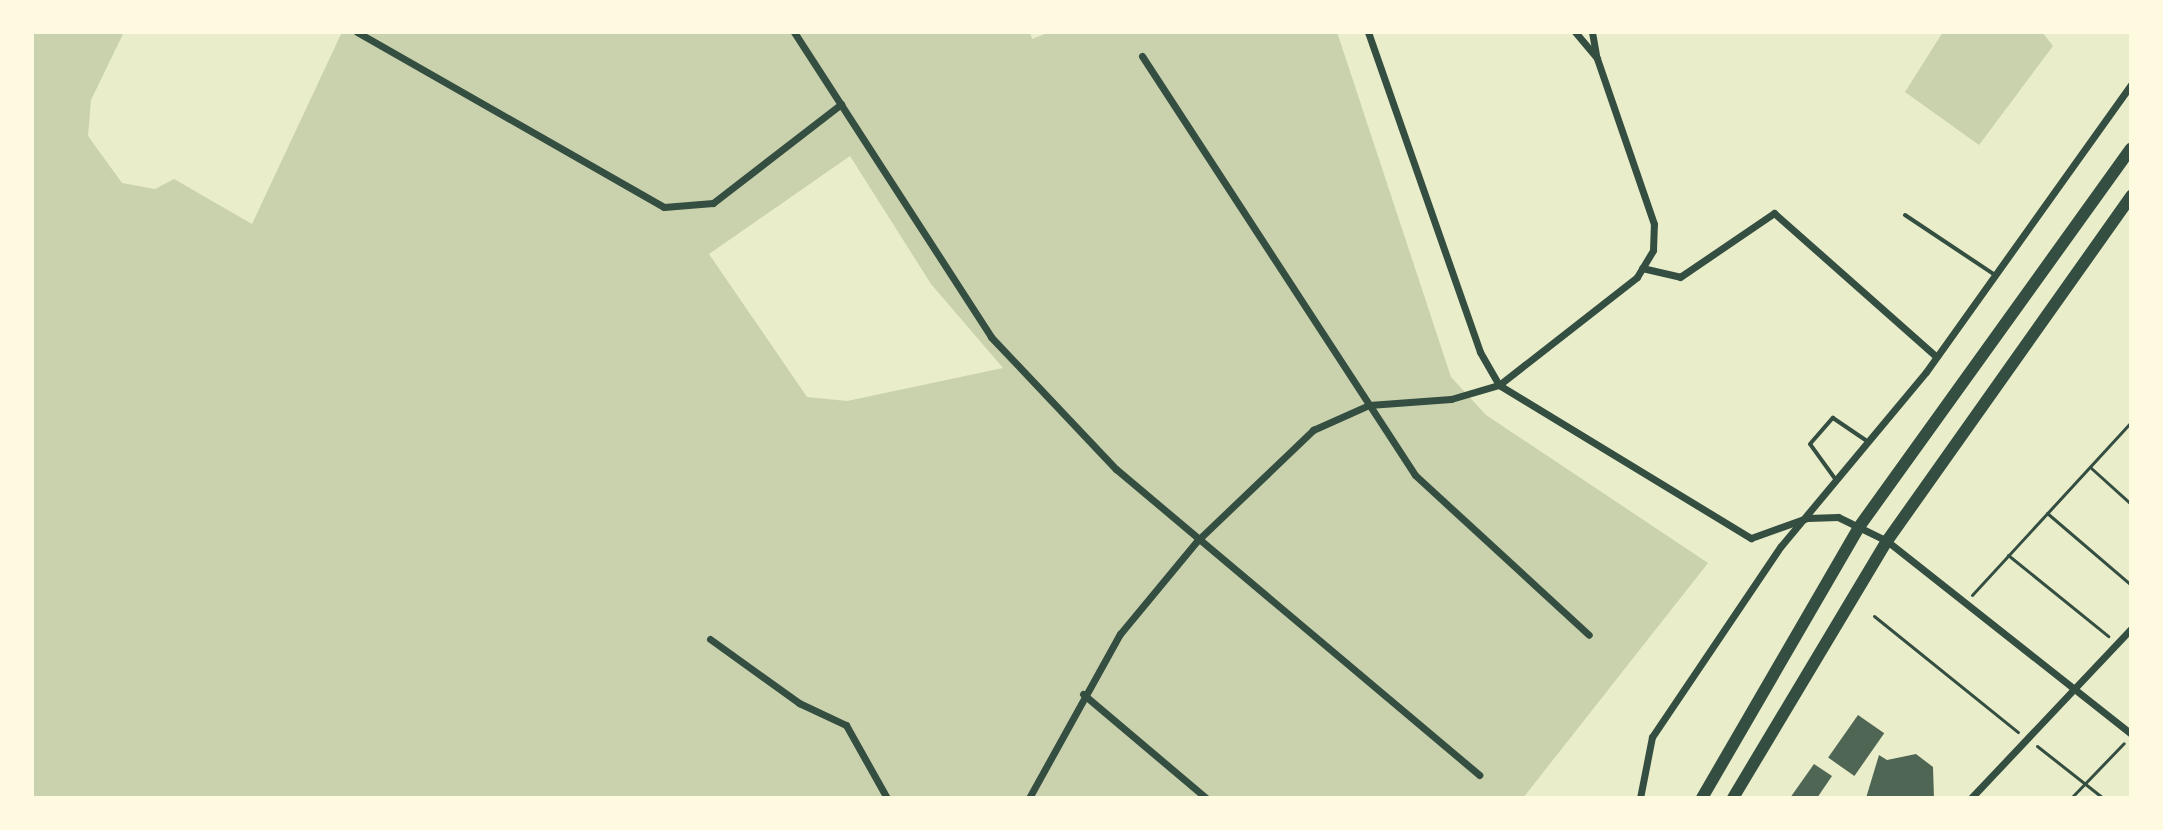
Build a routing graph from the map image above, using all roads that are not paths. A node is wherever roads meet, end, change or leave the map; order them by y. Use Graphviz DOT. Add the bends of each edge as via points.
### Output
graph roads {
  1 [pos="357,32"];
  2 [pos="794,32"];
  3 [pos="1368,32"];
  4 [pos="1575,32"];
  5 [pos="1592,32"];
  6 [pos="1142,56"];
  7 [pos="1597,58"];
  8 [pos="2131,85"];
  9 [pos="841,104"];
  10 [pos="2131,149"];
  11 [pos="2131,196"];
  12 [pos="1905,215"];
  13 [pos="1642,268"];
  14 [pos="1995,275"];
  15 [pos="1937,357"];
  16 [pos="1499,385"];
  17 [pos="1369,405"];
  18 [pos="1869,443"];
  19 [pos="1837,481"];
  20 [pos="1807,518"];
  21 [pos="1859,527"];
  22 [pos="1197,541"];
  23 [pos="1887,541"];
  24 [pos="2131,629"];
  25 [pos="1589,635"];
  26 [pos="710,639"];
  27 [pos="2073,691"];
  28 [pos="1083,694"];
  29 [pos="2131,735"];
  30 [pos="1479,775"];
  31 [pos="887,798"];
  32 [pos="1029,798"];
  33 [pos="1206,798"];
  34 [pos="1640,798"];
  35 [pos="1702,798"];
  36 [pos="1733,798"];
  37 [pos="1971,798"];
  1 -- 9 [label="street" via="664,207 713,203"];
  2 -- 9 [label="street"];
  3 -- 16 [label="street" via="1454,284"];
  4 -- 7 [label="street"];
  5 -- 7 [label="street"];
  6 -- 17 [label="street"];
  7 -- 13 [label="street" via="1654,224"];
  8 -- 14 [label="street"];
  9 -- 22 [label="street" via="991,337 1116,469"];
  10 -- 21 [label="highway"];
  11 -- 23 [label="highway"];
  12 -- 14 [label="lane"];
  13 -- 15 [label="street" via="1680,277 1774,213"];
  13 -- 16 [label="street"];
  14 -- 15 [label="street"];
  15 -- 18 [label="street"];
  16 -- 17 [label="street" via="1451,399"];
  16 -- 20 [label="street" via="1751,538"];
  17 -- 22 [label="street" via="1313,430"];
  17 -- 25 [label="street" via="1444,508"];
  18 -- 19 [label="street"];
  18 -- 19 [label="lane" via="1833,418 1810,444"];
  19 -- 20 [label="street"];
  20 -- 21 [label="street" via="1838,517"];
  20 -- 34 [label="street" via="1652,737"];
  21 -- 23 [label="street"];
  21 -- 35 [label="highway"];
  22 -- 28 [label="street" via="1120,634"];
  22 -- 30 [label="street"];
  23 -- 27 [label="street"];
  23 -- 36 [label="highway"];
  24 -- 27 [label="street"];
  26 -- 31 [label="street" via="799,703 846,725"];
  27 -- 29 [label="street"];
  27 -- 37 [label="street"];
  28 -- 32 [label="street"];
  28 -- 33 [label="street"];
}
